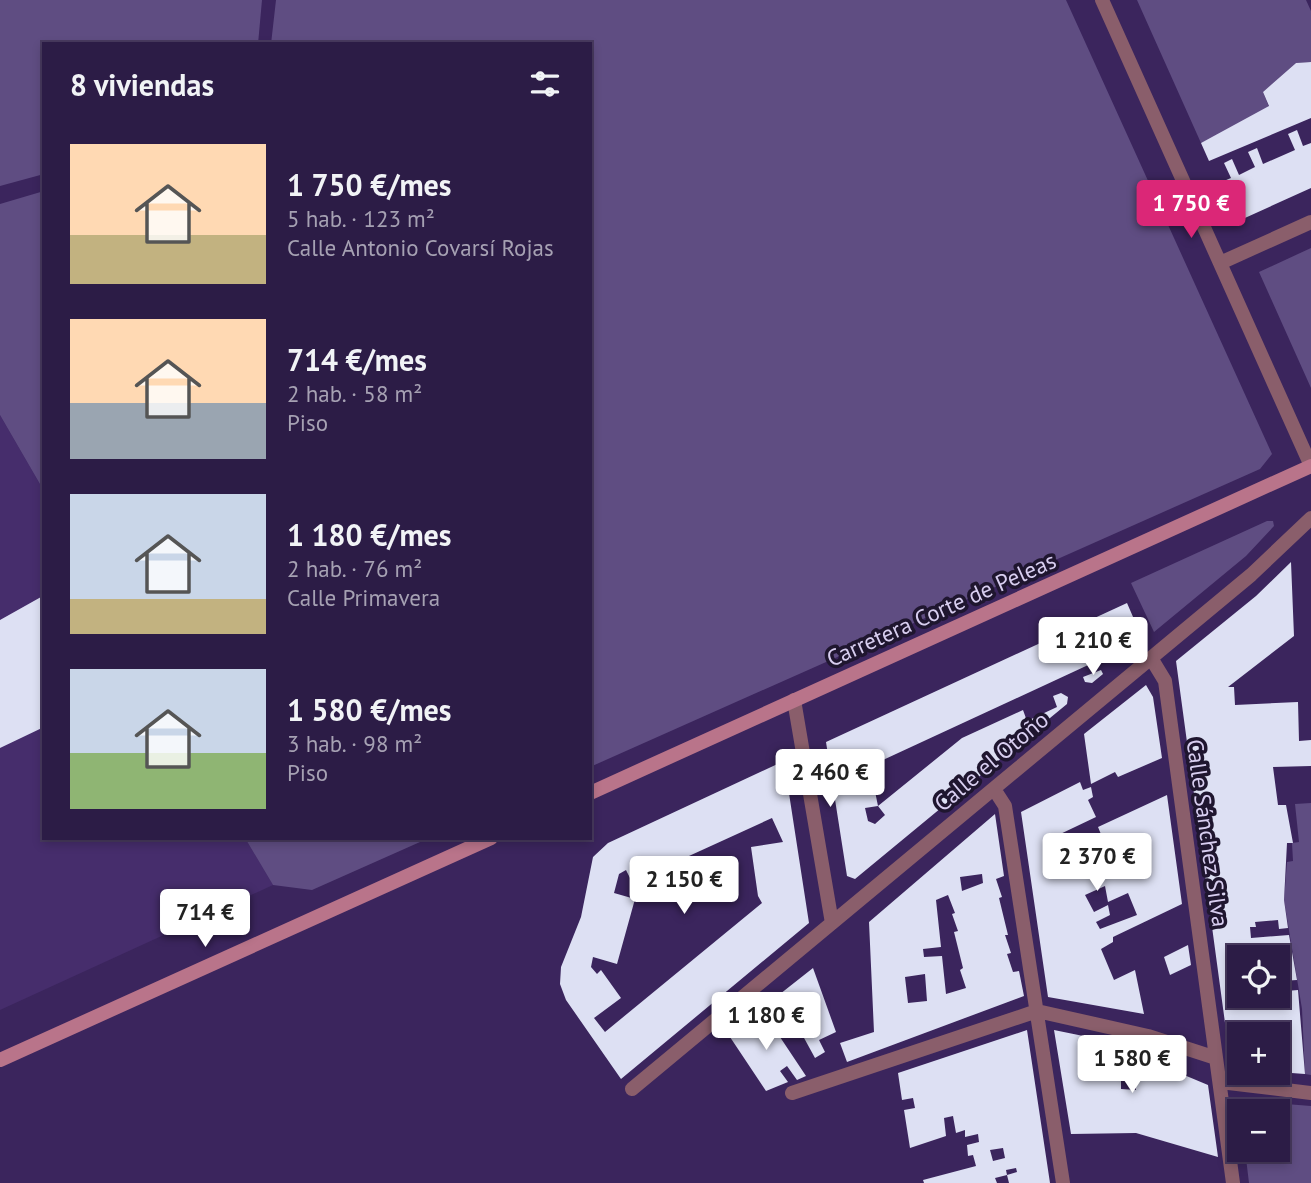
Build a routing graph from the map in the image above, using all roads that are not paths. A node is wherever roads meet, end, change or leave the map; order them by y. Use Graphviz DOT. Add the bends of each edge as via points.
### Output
graph roads {
  1 [pos="1102,0"];
  2 [pos="1311,222"];
  3 [pos="1220,263"];
  4 [pos="1311,466"];
  5 [pos="1311,518"];
  6 [pos="1151,658"];
  7 [pos="794,701"];
  8 [pos="994,789"];
  9 [pos="592,792"];
  10 [pos="487,840"];
  11 [pos="832,923"];
  12 [pos="1037,1011"];
  13 [pos="1216,1058"];
  14 [pos="0,1060"];
  15 [pos="1220,1082"];
  16 [pos="632,1090"];
  17 [pos="792,1093"];
  18 [pos="1311,1093"];
  19 [pos="1063,1183"];
  20 [pos="1233,1183"];
  1 -- 3 [label="street"];
  2 -- 3 [label="street"];
  3 -- 4 [label="street"];
  4 -- 7 [label="street, Carretera Corte de Peleas"];
  5 -- 6 [label="street, Calle el Otoño"];
  6 -- 8 [label="street, Calle el Otoño"];
  6 -- 13 [label="street, Calle Sánchez Silva" via="1165,681"];
  7 -- 9 [label="street, Carretera Corte de Peleas"];
  7 -- 11 [label="street"];
  8 -- 11 [label="street, Calle el Otoño"];
  8 -- 12 [label="street" via="1005,806"];
  10 -- 14 [label="street"];
  11 -- 16 [label="street, Calle el Otoño"];
  12 -- 13 [label="street" via="1148,1035"];
  12 -- 17 [label="street"];
  12 -- 19 [label="street"];
  13 -- 15 [label="street, Calle Sánchez Silva"];
  15 -- 18 [label="street"];
  15 -- 20 [label="street, Calle Sánchez Silva"];
}
